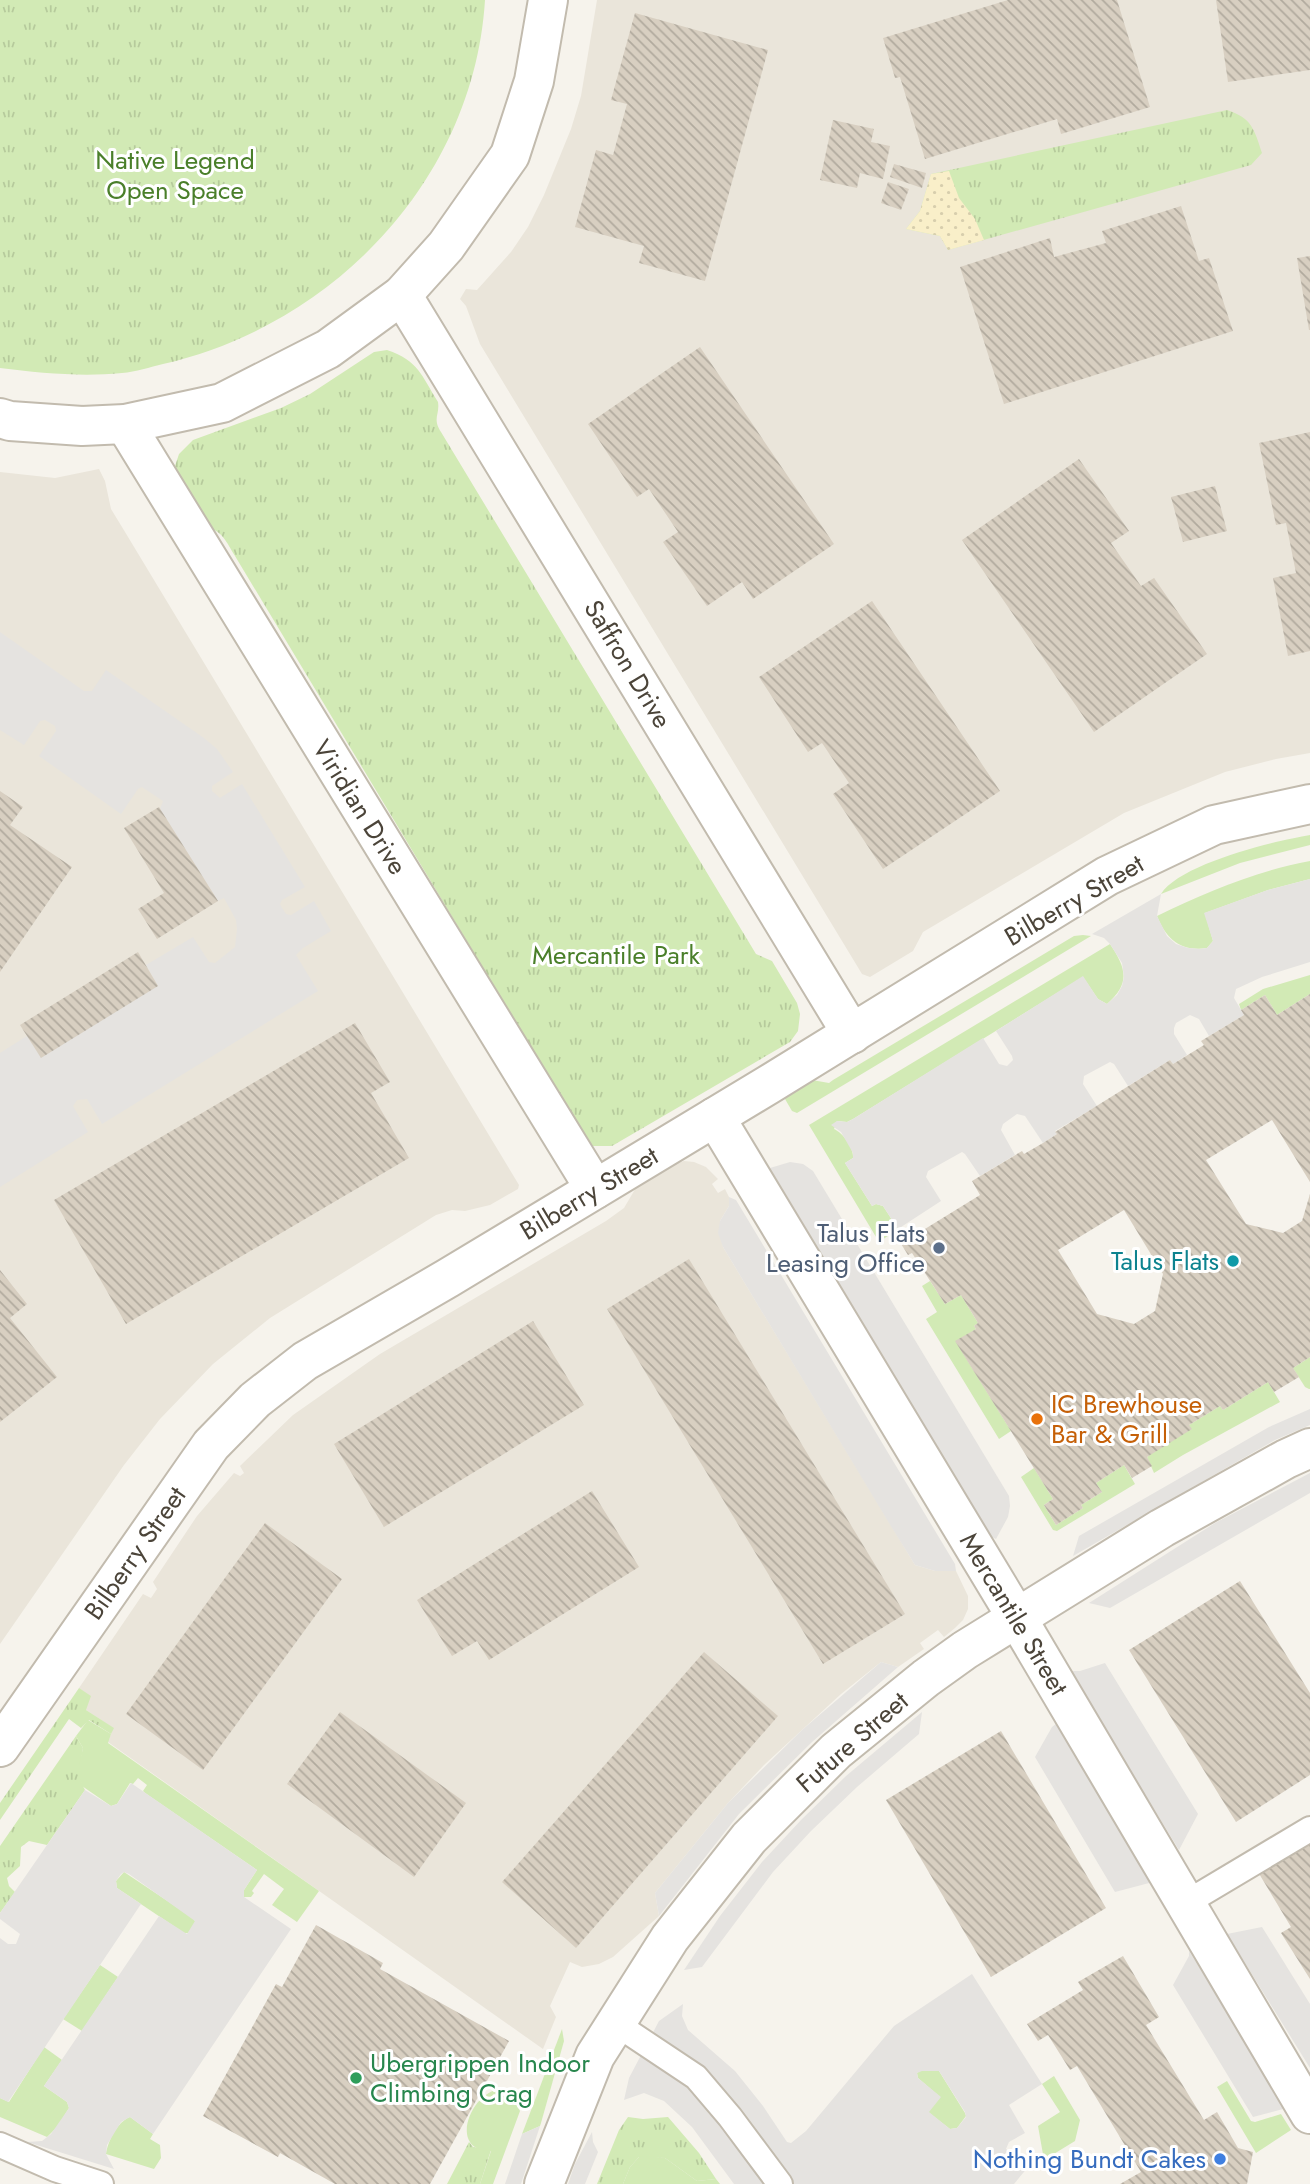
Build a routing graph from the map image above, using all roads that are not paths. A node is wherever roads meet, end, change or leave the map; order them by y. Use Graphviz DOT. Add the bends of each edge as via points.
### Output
graph roads {
  1 [pos="548,0"];
  2 [pos="402,295"];
  3 [pos="0,418"];
  4 [pos="125,424"];
  5 [pos="1310,804"];
  6 [pos="852,1034"];
  7 [pos="715,1117"];
  8 [pos="595,1189"];
  9 [pos="1310,1448"];
  10 [pos="1017,1618"];
  11 [pos="0,1747"];
  12 [pos="1310,1829"];
  13 [pos="1186,1903"];
  14 [pos="615,2023"];
  15 [pos="1310,2114"];
  16 [pos="0,2145"];
  17 [pos="101,2184"];
  18 [pos="544,2184"];
  19 [pos="780,2184"];
  1 -- 2 [label="street" via="534,81 510,155 446,246"];
  2 -- 4 [label="street" via="328,349 222,403"];
  2 -- 6 [label="street, Saffron Drive"];
  3 -- 4 [label="street" via="82,426"];
  4 -- 8 [label="street, Viridian Drive"];
  5 -- 6 [label="street, Bilberry Street" via="1214,825 1107,876"];
  6 -- 7 [label="street, Bilberry Street"];
  7 -- 8 [label="street, Bilberry Street"];
  7 -- 10 [label="street, Mercantile Street"];
  8 -- 11 [label="street, Bilberry Street" via="305,1361 255,1400 211,1445"];
  9 -- 10 [label="street, Future Street" via="1162,1528"];
  10 -- 13 [label="street, Mercantile Street"];
  10 -- 14 [label="street, Future Street" via="926,1678 836,1751 749,1838 670,1938"];
  12 -- 13 [label="lane"];
  13 -- 15 [label="street, Mercantile Street"];
  14 -- 18 [label="street, Future Street" via="595,2056"];
  14 -- 19 [label="lane" via="696,2077"];
  16 -- 17 [label="lane"];
}
